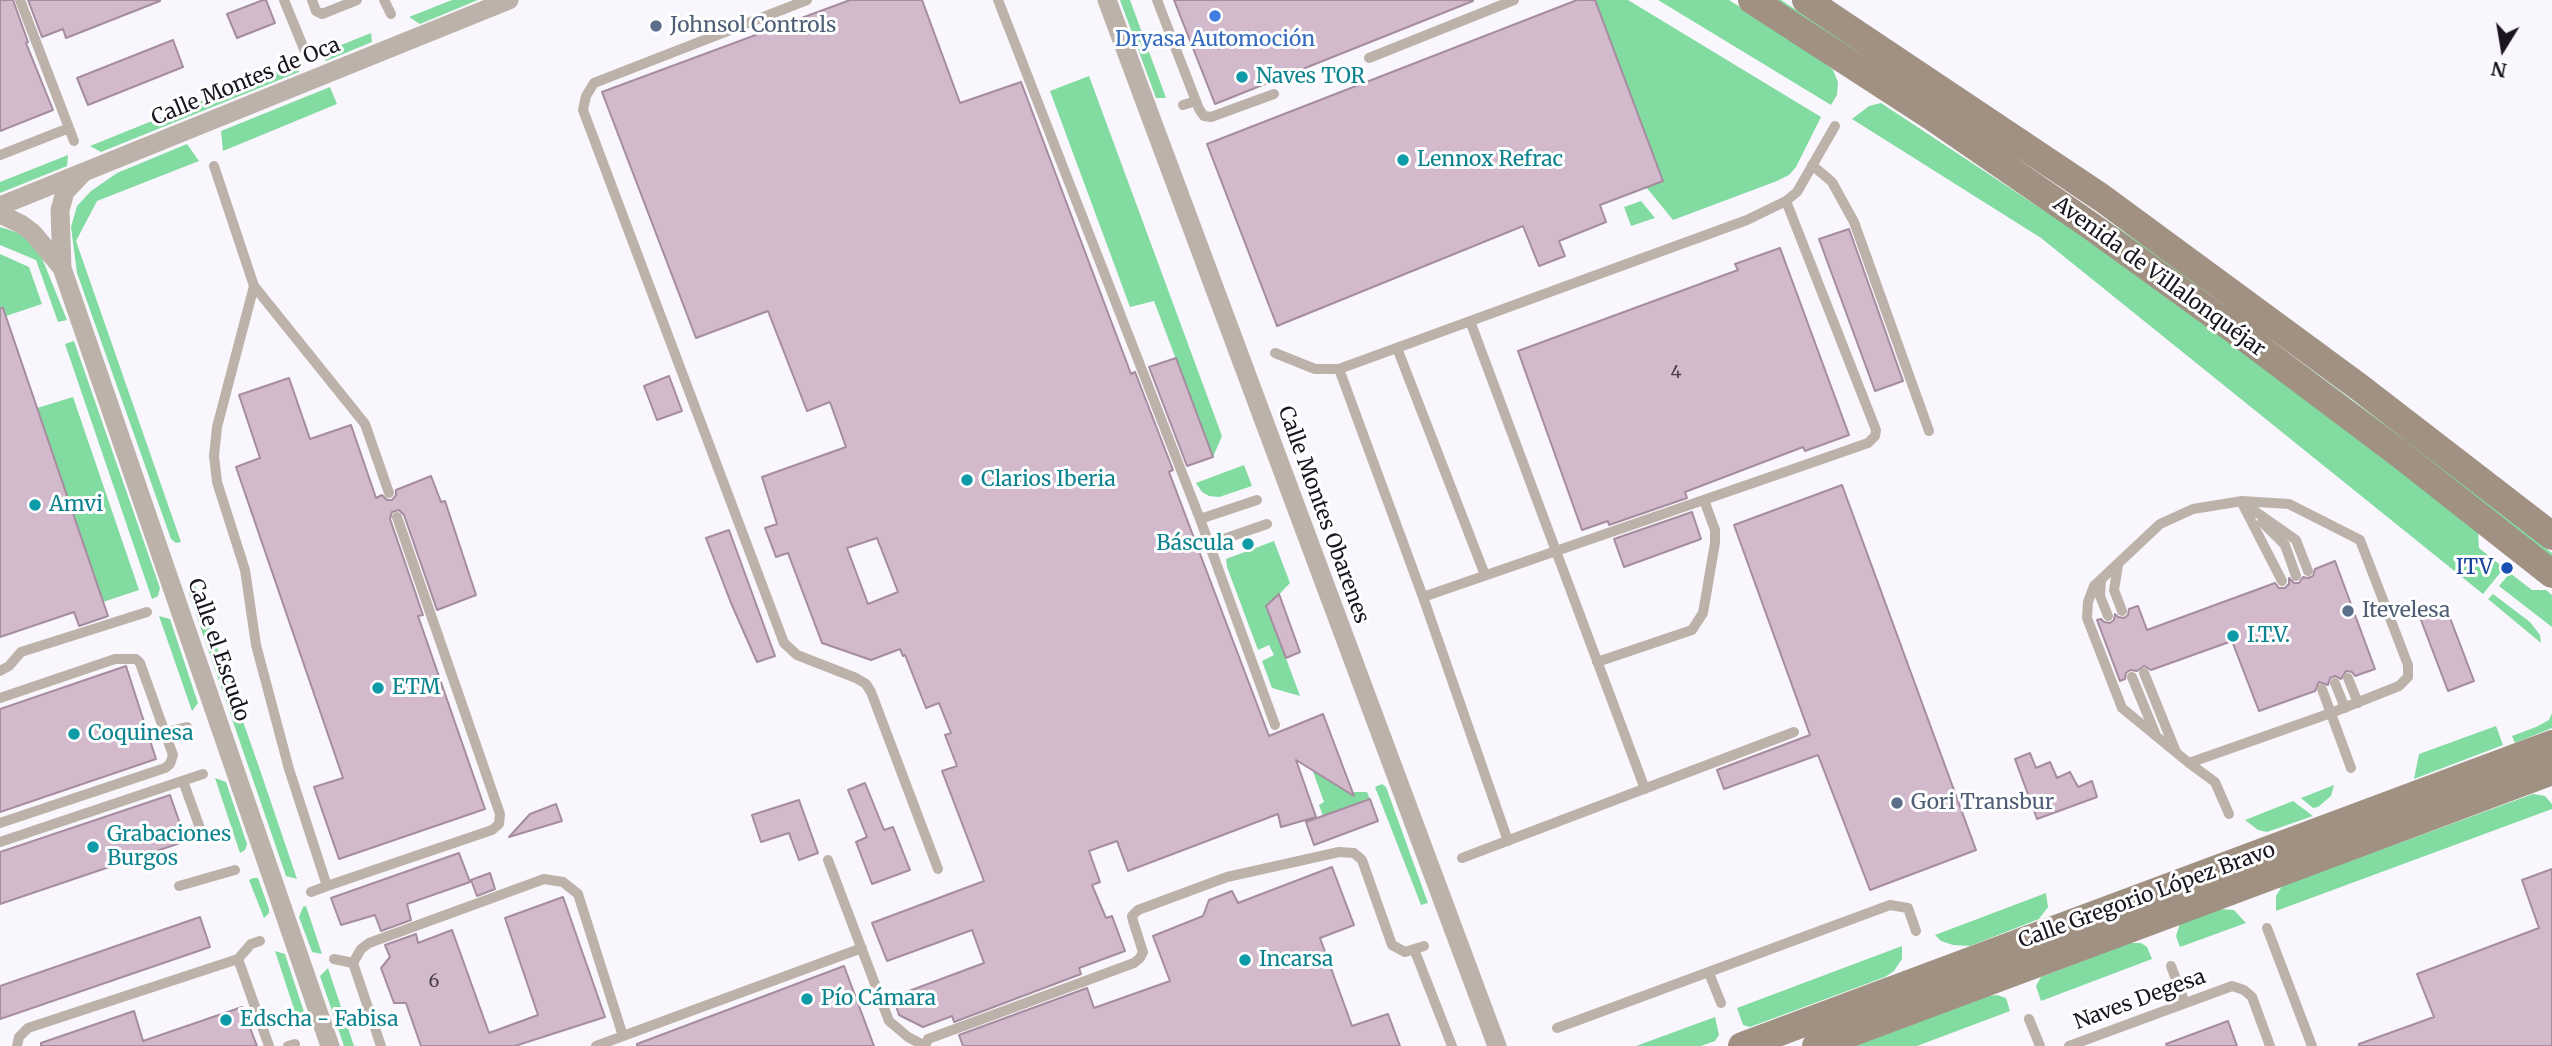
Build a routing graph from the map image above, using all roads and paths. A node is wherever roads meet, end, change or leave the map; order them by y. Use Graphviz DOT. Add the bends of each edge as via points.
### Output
graph roads {
  1 [pos="20,0"];
  2 [pos="284,0"];
  3 [pos="312,0"];
  4 [pos="357,0"];
  5 [pos="384,0"];
  6 [pos="509,0"];
  7 [pos="807,0"];
  8 [pos="998,0"];
  9 [pos="1107,0"];
  10 [pos="1157,0"];
  11 [pos="1514,0"];
  12 [pos="1752,0"];
  13 [pos="1806,0"];
  14 [pos="391,14"];
  15 [pos="304,49"];
  16 [pos="1369,58"];
  17 [pos="1274,94"];
  18 [pos="1196,101"];
  19 [pos="1182,105"];
  20 [pos="1835,126"];
  21 [pos="69,128"];
  22 [pos="74,141"];
  23 [pos="0,155"];
  24 [pos="1812,165"];
  25 [pos="214,166"];
  26 [pos="83,173"];
  27 [pos="1786,201"];
  28 [pos="0,206"];
  29 [pos="0,214"];
  30 [pos="62,268"];
  31 [pos="254,286"];
  32 [pos="1470,321"];
  33 [pos="1397,348"];
  34 [pos="1275,353"];
  35 [pos="1339,369"];
  36 [pos="1929,431"];
  37 [pos="389,493"];
  38 [pos="1257,500"];
  39 [pos="1704,500"];
  40 [pos="2242,501"];
  41 [pos="397,517"];
  42 [pos="1200,519"];
  43 [pos="1267,524"];
  44 [pos="2552,536"];
  45 [pos="1209,544"];
  46 [pos="1555,551"];
  47 [pos="2118,564"];
  48 [pos="2308,571"];
  49 [pos="2552,574"];
  50 [pos="1485,575"];
  51 [pos="2296,576"];
  52 [pos="2101,580"];
  53 [pos="2281,581"];
  54 [pos="1423,597"];
  55 [pos="2122,611"];
  56 [pos="147,612"];
  57 [pos="2108,616"];
  58 [pos="1597,662"];
  59 [pos="0,671"];
  60 [pos="2144,673"];
  61 [pos="2132,677"];
  62 [pos="2348,678"];
  63 [pos="2335,683"];
  64 [pos="2322,689"];
  65 [pos="0,698"];
  66 [pos="2358,703"];
  67 [pos="2345,708"];
  68 [pos="2331,713"];
  69 [pos="1275,725"];
  70 [pos="187,727"];
  71 [pos="166,732"];
  72 [pos="1794,732"];
  73 [pos="2156,737"];
  74 [pos="2552,744"];
  75 [pos="2176,752"];
  76 [pos="2189,763"];
  77 [pos="2351,768"];
  78 [pos="2552,771"];
  79 [pos="203,774"];
  80 [pos="183,781"];
  81 [pos="1645,789"];
  82 [pos="2229,814"];
  83 [pos="0,823"];
  84 [pos="201,831"];
  85 [pos="1508,841"];
  86 [pos="0,842"];
  87 [pos="1462,858"];
  88 [pos="828,860"];
  89 [pos="938,869"];
  90 [pos="235,870"];
  91 [pos="179,886"];
  92 [pos="327,886"];
  93 [pos="311,892"];
  94 [pos="2267,928"];
  95 [pos="1916,931"];
  96 [pos="260,941"];
  97 [pos="862,948"];
  98 [pos="239,959"];
  99 [pos="334,959"];
  100 [pos="352,963"];
  101 [pos="2171,966"];
  102 [pos="1709,973"];
  103 [pos="1721,1003"];
  104 [pos="2185,1003"];
  105 [pos="2029,1020"];
  106 [pos="1557,1028"];
  107 [pos="623,1036"];
  108 [pos="17,1046"];
  109 [pos="269,1046"];
  110 [pos="330,1046"];
  111 [pos="381,1046"];
  112 [pos="596,1046"];
  113 [pos="925,1046"];
  114 [pos="1452,1046"];
  115 [pos="1497,1046"];
  116 [pos="1742,1046"];
  117 [pos="1816,1046"];
  118 [pos="2040,1046"];
  119 [pos="2069,1046"];
  120 [pos="2270,1046"];
  121 [pos="2312,1046"];
  1 -- 21 [label="lane"];
  2 -- 15 [label="lane"];
  3 -- 4 [label="lane" via="322,14"];
  5 -- 14 [label="lane"];
  6 -- 26 [label="street, Calle Montes de Oca"];
  7 -- 89 [label="lane" via="594,83 583,110 785,643 797,656 866,684"];
  8 -- 42 [label="lane"];
  9 -- 115 [label="street, Calle Montes Obarenes"];
  10 -- 18 [label="lane"];
  11 -- 16 [label="lane"];
  12 -- 49 [label="street, Avenida de Villalonquéjar" via="2088,224 2401,455"];
  13 -- 44 [label="street, Avenida de Villalonquéjar" via="2102,198 2370,394"];
  17 -- 18 [label="lane" via="1211,117 1204,116"];
  18 -- 19 [label="lane"];
  20 -- 24 [label="lane"];
  21 -- 22 [label="lane"];
  21 -- 23 [label="lane"];
  24 -- 27 [label="lane" via="1797,192"];
  24 -- 36 [label="lane" via="1832,182 1854,222"];
  25 -- 31 [label="lane"];
  26 -- 28 [label="street, Calle Montes de Oca"];
  26 -- 30 [label="street, Calle el Escudo" via="65,192 60,210"];
  27 -- 32 [label="lane" via="1747,220"];
  27 -- 39 [label="lane" via="1875,436 1868,443"];
  29 -- 30 [label="street, Calle el Escudo" via="33,233"];
  30 -- 110 [label="street, Calle el Escudo"];
  31 -- 37 [label="lane" via="365,424"];
  31 -- 92 [label="lane" via="217,427 217,482 245,570 256,645 289,769"];
  32 -- 33 [label="lane"];
  32 -- 46 [label="lane"];
  33 -- 35 [label="lane"];
  33 -- 50 [label="lane"];
  34 -- 35 [label="lane" via="1315,369"];
  35 -- 54 [label="lane"];
  38 -- 42 [label="lane"];
  39 -- 46 [label="lane"];
  39 -- 58 [label="lane" via="1715,544 1703,613 1692,630"];
  40 -- 47 [label="lane" via="2193,509 2160,524"];
  40 -- 48 [label="lane" via="2296,540"];
  40 -- 51 [label="lane" via="2285,545"];
  40 -- 53 [label="lane"];
  40 -- 66 [label="lane" via="2288,504 2360,540 2408,665 2408,677 2399,686"];
  41 -- 92 [label="lane" via="500,814 499,824"];
  42 -- 45 [label="lane"];
  43 -- 45 [label="lane"];
  45 -- 69 [label="lane"];
  46 -- 50 [label="lane"];
  46 -- 58 [label="lane"];
  47 -- 52 [label="lane"];
  47 -- 55 [label="lane" via="2114,590"];
  50 -- 54 [label="lane"];
  52 -- 57 [label="lane" via="2100,596"];
  52 -- 73 [label="lane" via="2088,602 2087,618 2122,708"];
  54 -- 85 [label="lane"];
  56 -- 59 [label="lane" via="21,652"];
  58 -- 81 [label="lane"];
  60 -- 75 [label="lane"];
  61 -- 73 [label="lane"];
  62 -- 66 [label="lane"];
  63 -- 67 [label="lane"];
  64 -- 68 [label="lane"];
  65 -- 71 [label="lane" via="115,659 136,659"];
  66 -- 67 [label="lane"];
  67 -- 68 [label="lane"];
  68 -- 76 [label="lane"];
  68 -- 77 [label="lane"];
  70 -- 71 [label="lane"];
  71 -- 83 [label="lane" via="173,755 165,768"];
  72 -- 81 [label="lane"];
  73 -- 75 [label="lane"];
  74 -- 116 [label="street, Calle Gregorio López Bravo"];
  75 -- 76 [label="lane"];
  76 -- 82 [label="lane" via="2215,782"];
  78 -- 117 [label="street, Calle Gregorio López Bravo"];
  79 -- 80 [label="lane"];
  80 -- 84 [label="lane"];
  80 -- 86 [label="lane"];
  81 -- 85 [label="lane"];
  85 -- 87 [label="lane"];
  88 -- 97 [label="lane"];
  90 -- 91 [label="lane"];
  92 -- 93 [label="lane"];
  94 -- 121 [label="lane"];
  95 -- 102 [label="lane" via="1908,908 1890,905"];
  96 -- 98 [label="lane" via="251,944"];
  97 -- 107 [label="lane"];
  97 -- 113 [label="lane" via="889,1021"];
  98 -- 108 [label="lane" via="29,1028"];
  98 -- 109 [label="lane"];
  99 -- 100 [label="lane"];
  100 -- 107 [label="lane" via="369,943 554,879 578,894"];
  100 -- 111 [label="lane"];
  101 -- 104 [label="lane"];
  102 -- 103 [label="lane"];
  102 -- 106 [label="lane"];
  104 -- 119 [label="lane, Naves Degesa"];
  104 -- 120 [label="lane, Naves Degesa" via="2232,986 2244,990 2252,997"];
  105 -- 118 [label="lane"];
  107 -- 112 [label="lane"];
  113 -- 114 [label="lane" via="928,1039 1134,963 1143,951 1132,916 1138,909 1227,877 1339,852 1354,853 1362,860 1392,945 1405,952 1419,947"];
}
